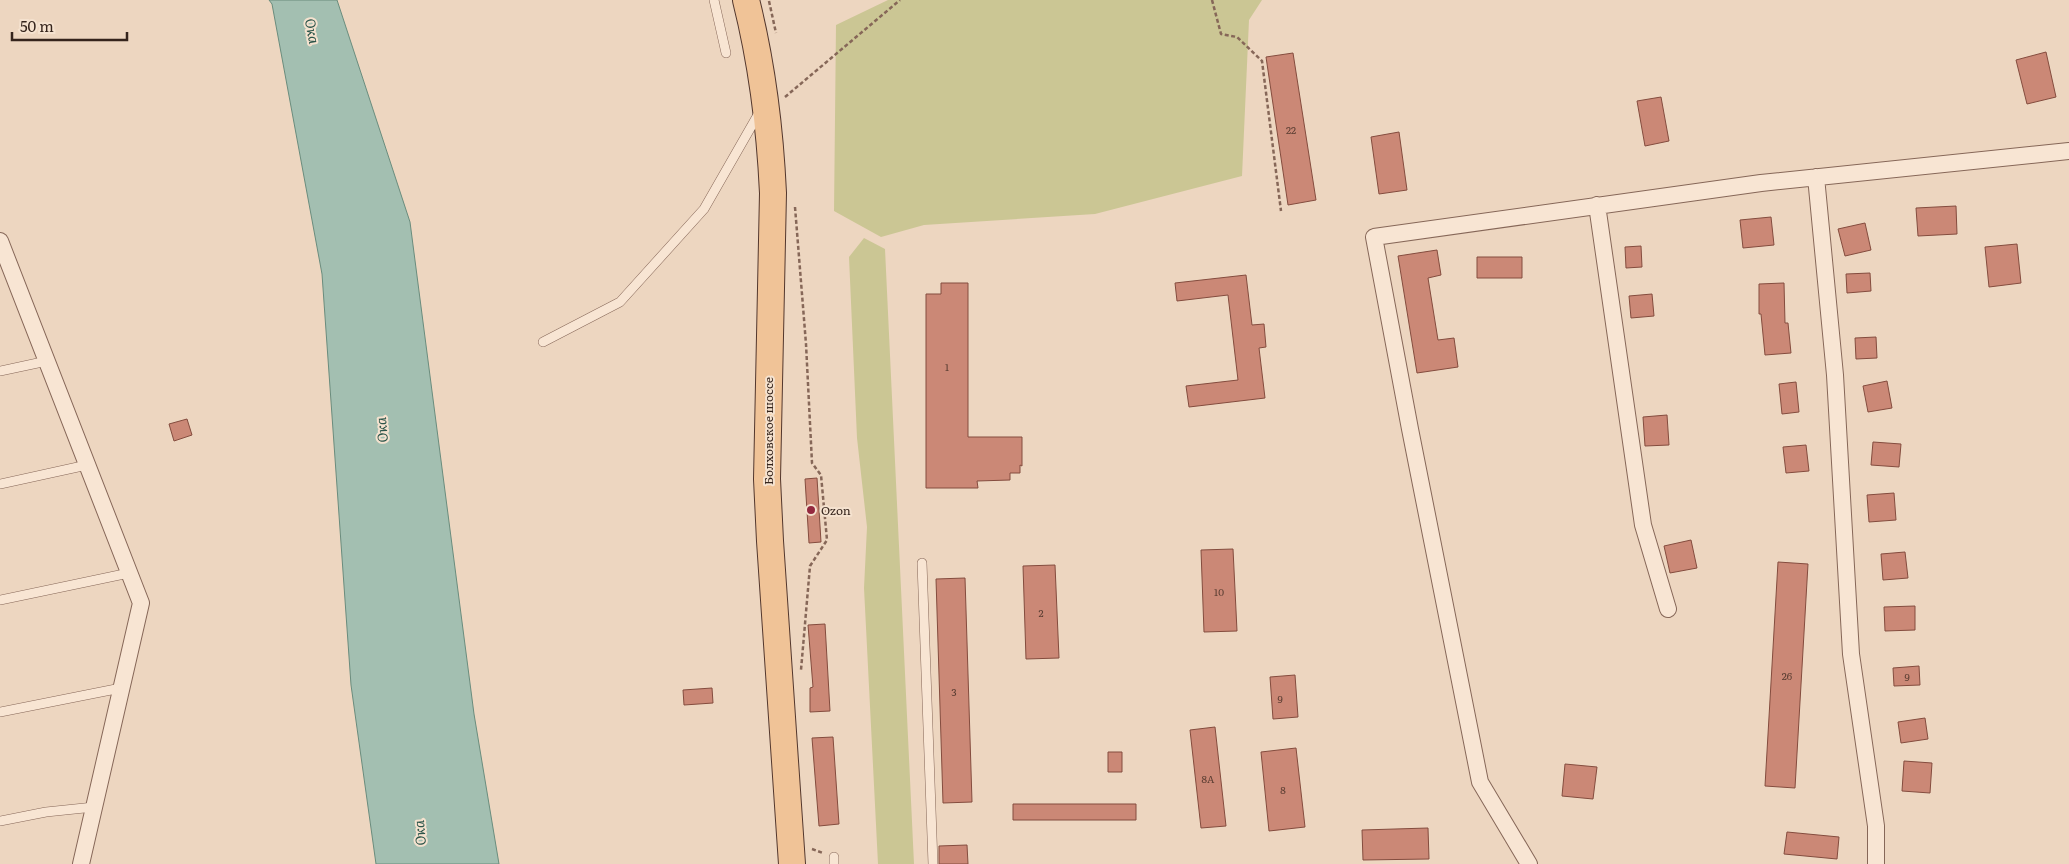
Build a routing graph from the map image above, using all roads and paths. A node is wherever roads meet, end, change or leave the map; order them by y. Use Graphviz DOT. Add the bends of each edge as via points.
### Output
graph roads {
  1 [pos="714,0"];
  2 [pos="746,0"];
  3 [pos="769,0"];
  4 [pos="900,0"];
  5 [pos="1212,0"];
  6 [pos="777,38"];
  7 [pos="726,53"];
  8 [pos="780,98"];
  9 [pos="2069,151"];
  10 [pos="1816,177"];
  11 [pos="794,200"];
  12 [pos="1596,206"];
  13 [pos="1281,211"];
  14 [pos="2,249"];
  15 [pos="543,342"];
  16 [pos="47,361"];
  17 [pos="0,371"];
  18 [pos="87,465"];
  19 [pos="0,484"];
  20 [pos="922,563"];
  21 [pos="129,573"];
  22 [pos="0,600"];
  23 [pos="1668,609"];
  24 [pos="801,679"];
  25 [pos="121,688"];
  26 [pos="0,712"];
  27 [pos="94,807"];
  28 [pos="0,821"];
  29 [pos="800,856"];
  30 [pos="834,860"];
  31 [pos="81,864"];
  32 [pos="933,864"];
  33 [pos="1529,864"];
  34 [pos="1876,864"];
  1 -- 7 [label="lane"];
  2 -- 8 [label="main road, Болховское шоссе"];
  3 -- 6 [label="path"];
  4 -- 8 [label="path"];
  5 -- 13 [label="path" via="1221,34 1237,37 1262,61"];
  8 -- 15 [label="lane" via="704,209 620,302"];
  8 -- 29 [label="main road, Болховское шоссе" via="770,146 773,193 767,479 770,551"];
  9 -- 10 [label="street"];
  10 -- 12 [label="street"];
  10 -- 34 [label="street" via="1835,374 1851,654 1876,826"];
  11 -- 24 [label="path" via="812,463 821,475 827,540 810,566"];
  12 -- 23 [label="street" via="1643,525"];
  12 -- 33 [label="street" via="1374,236 1480,782"];
  14 -- 16 [label="street"];
  16 -- 17 [label="lane"];
  16 -- 18 [label="street"];
  18 -- 19 [label="lane"];
  18 -- 21 [label="street"];
  20 -- 32 [label="lane"];
  21 -- 22 [label="lane"];
  21 -- 25 [label="street" via="141,603"];
  25 -- 26 [label="lane"];
  25 -- 27 [label="street"];
  27 -- 28 [label="lane"];
  27 -- 31 [label="street"];
  29 -- 30 [label="path"];
}
